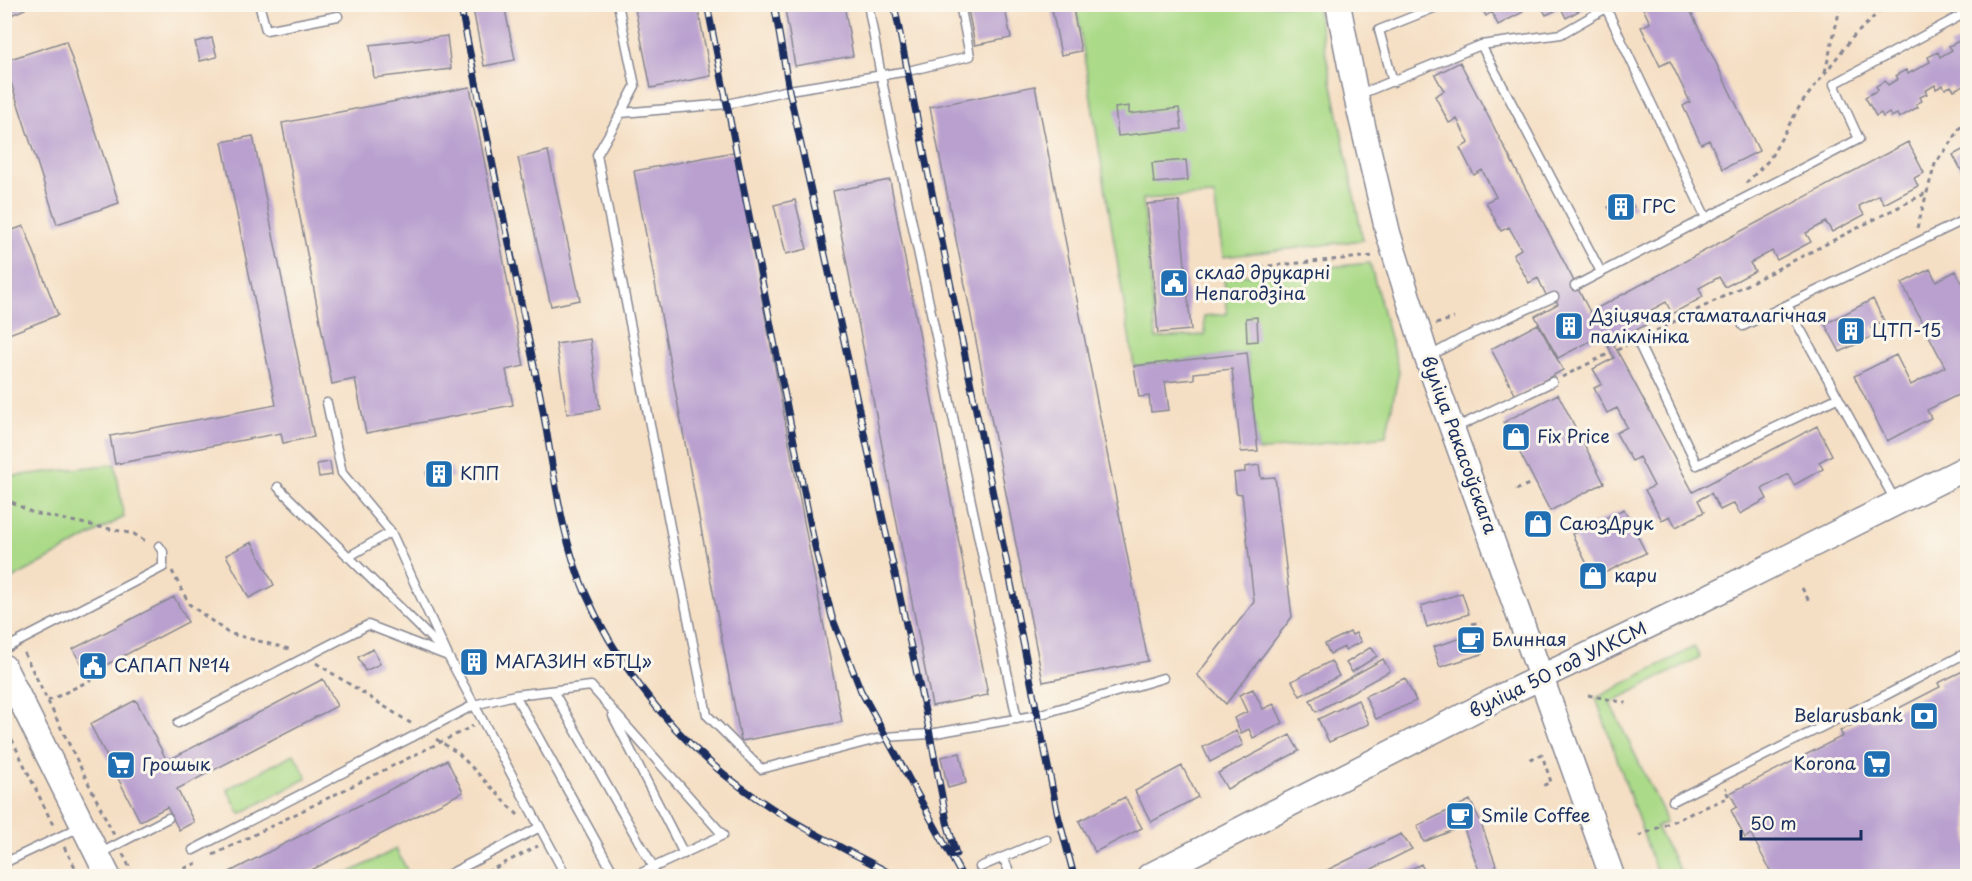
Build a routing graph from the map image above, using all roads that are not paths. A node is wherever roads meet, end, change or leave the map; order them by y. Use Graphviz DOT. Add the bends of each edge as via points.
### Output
graph roads {
  1 [pos="259,4"];
  2 [pos="618,4"];
  3 [pos="868,4"];
  4 [pos="960,4"];
  5 [pos="1338,4"];
  6 [pos="1609,6"];
  7 [pos="1434,8"];
  8 [pos="339,16"];
  9 [pos="1960,16"];
  10 [pos="1481,45"];
  11 [pos="881,76"];
  12 [pos="1393,82"];
  13 [pos="1356,96"];
  14 [pos="621,112"];
  15 [pos="1706,218"];
  16 [pos="1968,218"];
  17 [pos="1601,272"];
  18 [pos="1575,286"];
  19 [pos="1554,297"];
  20 [pos="1786,304"];
  21 [pos="1743,326"];
  22 [pos="1637,340"];
  23 [pos="1427,358"];
  24 [pos="1552,382"];
  25 [pos="1837,398"];
  26 [pos="327,403"];
  27 [pos="1453,429"];
  28 [pos="1968,466"];
  29 [pos="278,487"];
  30 [pos="1896,503"];
  31 [pos="391,532"];
  32 [pos="161,549"];
  33 [pos="348,557"];
  34 [pos="4,649"];
  35 [pos="1968,652"];
  36 [pos="448,656"];
  37 [pos="6,674"];
  38 [pos="1163,678"];
  39 [pos="1540,678"];
  40 [pos="553,691"];
  41 [pos="515,695"];
  42 [pos="606,703"];
  43 [pos="474,705"];
  44 [pos="1017,719"];
  45 [pos="178,723"];
  46 [pos="1673,801"];
  47 [pos="168,818"];
  48 [pos="82,826"];
  49 [pos="536,829"];
  50 [pos="1046,839"];
  51 [pos="193,850"];
  52 [pos="684,854"];
  53 [pos="96,855"];
  54 [pos="1003,856"];
  55 [pos="4,863"];
  56 [pos="980,867"];
  57 [pos="654,868"];
  58 [pos="108,876"];
  59 [pos="446,876"];
  60 [pos="566,876"];
  61 [pos="615,876"];
  62 [pos="635,876"];
  63 [pos="1011,876"];
  64 [pos="1149,876"];
  65 [pos="1612,876"];
  1 -- 8 [label="lane" via="266,30"];
  2 -- 14 [label="lane" via="635,86"];
  3 -- 11 [label="lane"];
  4 -- 11 [label="lane" via="970,56"];
  5 -- 13 [label="main road, вуліца Ракасоўскага"];
  6 -- 10 [label="lane" via="1561,34"];
  6 -- 15 [label="lane"];
  7 -- 12 [label="lane" via="1379,30"];
  9 -- 15 [label="lane" via="1834,84 1859,139"];
  10 -- 12 [label="lane"];
  10 -- 17 [label="lane"];
  11 -- 14 [label="lane" via="727,104"];
  11 -- 44 [label="lane"];
  12 -- 13 [label="lane"];
  13 -- 23 [label="main road, вуліца Ракасоўскага" via="1388,233"];
  14 -- 44 [label="lane" via="597,155 707,715 761,769 885,737 930,734"];
  15 -- 17 [label="lane"];
  16 -- 20 [label="lane"];
  17 -- 18 [label="lane"];
  19 -- 23 [label="lane"];
  20 -- 21 [label="lane"];
  20 -- 25 [label="lane"];
  22 -- 25 [label="lane" via="1697,465"];
  23 -- 27 [label="main road, вуліца Ракасоўскага"];
  24 -- 27 [label="lane"];
  25 -- 30 [label="lane"];
  26 -- 31 [label="lane" via="342,473"];
  27 -- 39 [label="main road, вуліца Ракасоўскага"];
  28 -- 30 [label="main road, вуліца 50 год УЛКСМ"];
  29 -- 33 [label="lane"];
  30 -- 39 [label="main road, вуліца 50 год УЛКСМ"];
  31 -- 33 [label="lane"];
  31 -- 36 [label="lane"];
  32 -- 34 [label="lane" via="163,567"];
  33 -- 36 [label="lane"];
  35 -- 46 [label="lane"];
  36 -- 43 [label="lane"];
  36 -- 45 [label="lane" via="368,625"];
  37 -- 48 [label="main road"];
  38 -- 44 [label="lane"];
  39 -- 64 [label="main road, вуліца 50 год УЛКСМ"];
  39 -- 65 [label="main road, вуліца Ракасоўскага"];
  40 -- 41 [label="lane"];
  40 -- 42 [label="lane" via="591,686"];
  40 -- 57 [label="lane"];
  41 -- 43 [label="lane"];
  41 -- 61 [label="lane"];
  42 -- 52 [label="lane"];
  42 -- 52 [label="lane" via="723,835"];
  43 -- 49 [label="lane"];
  43 -- 51 [label="lane"];
  47 -- 53 [label="lane"];
  48 -- 53 [label="main road"];
  48 -- 55 [label="lane"];
  49 -- 59 [label="lane"];
  49 -- 60 [label="lane"];
  50 -- 54 [label="lane"];
  52 -- 57 [label="lane"];
  53 -- 58 [label="main road"];
  54 -- 56 [label="lane"];
  54 -- 63 [label="lane"];
  57 -- 62 [label="lane"];
}
